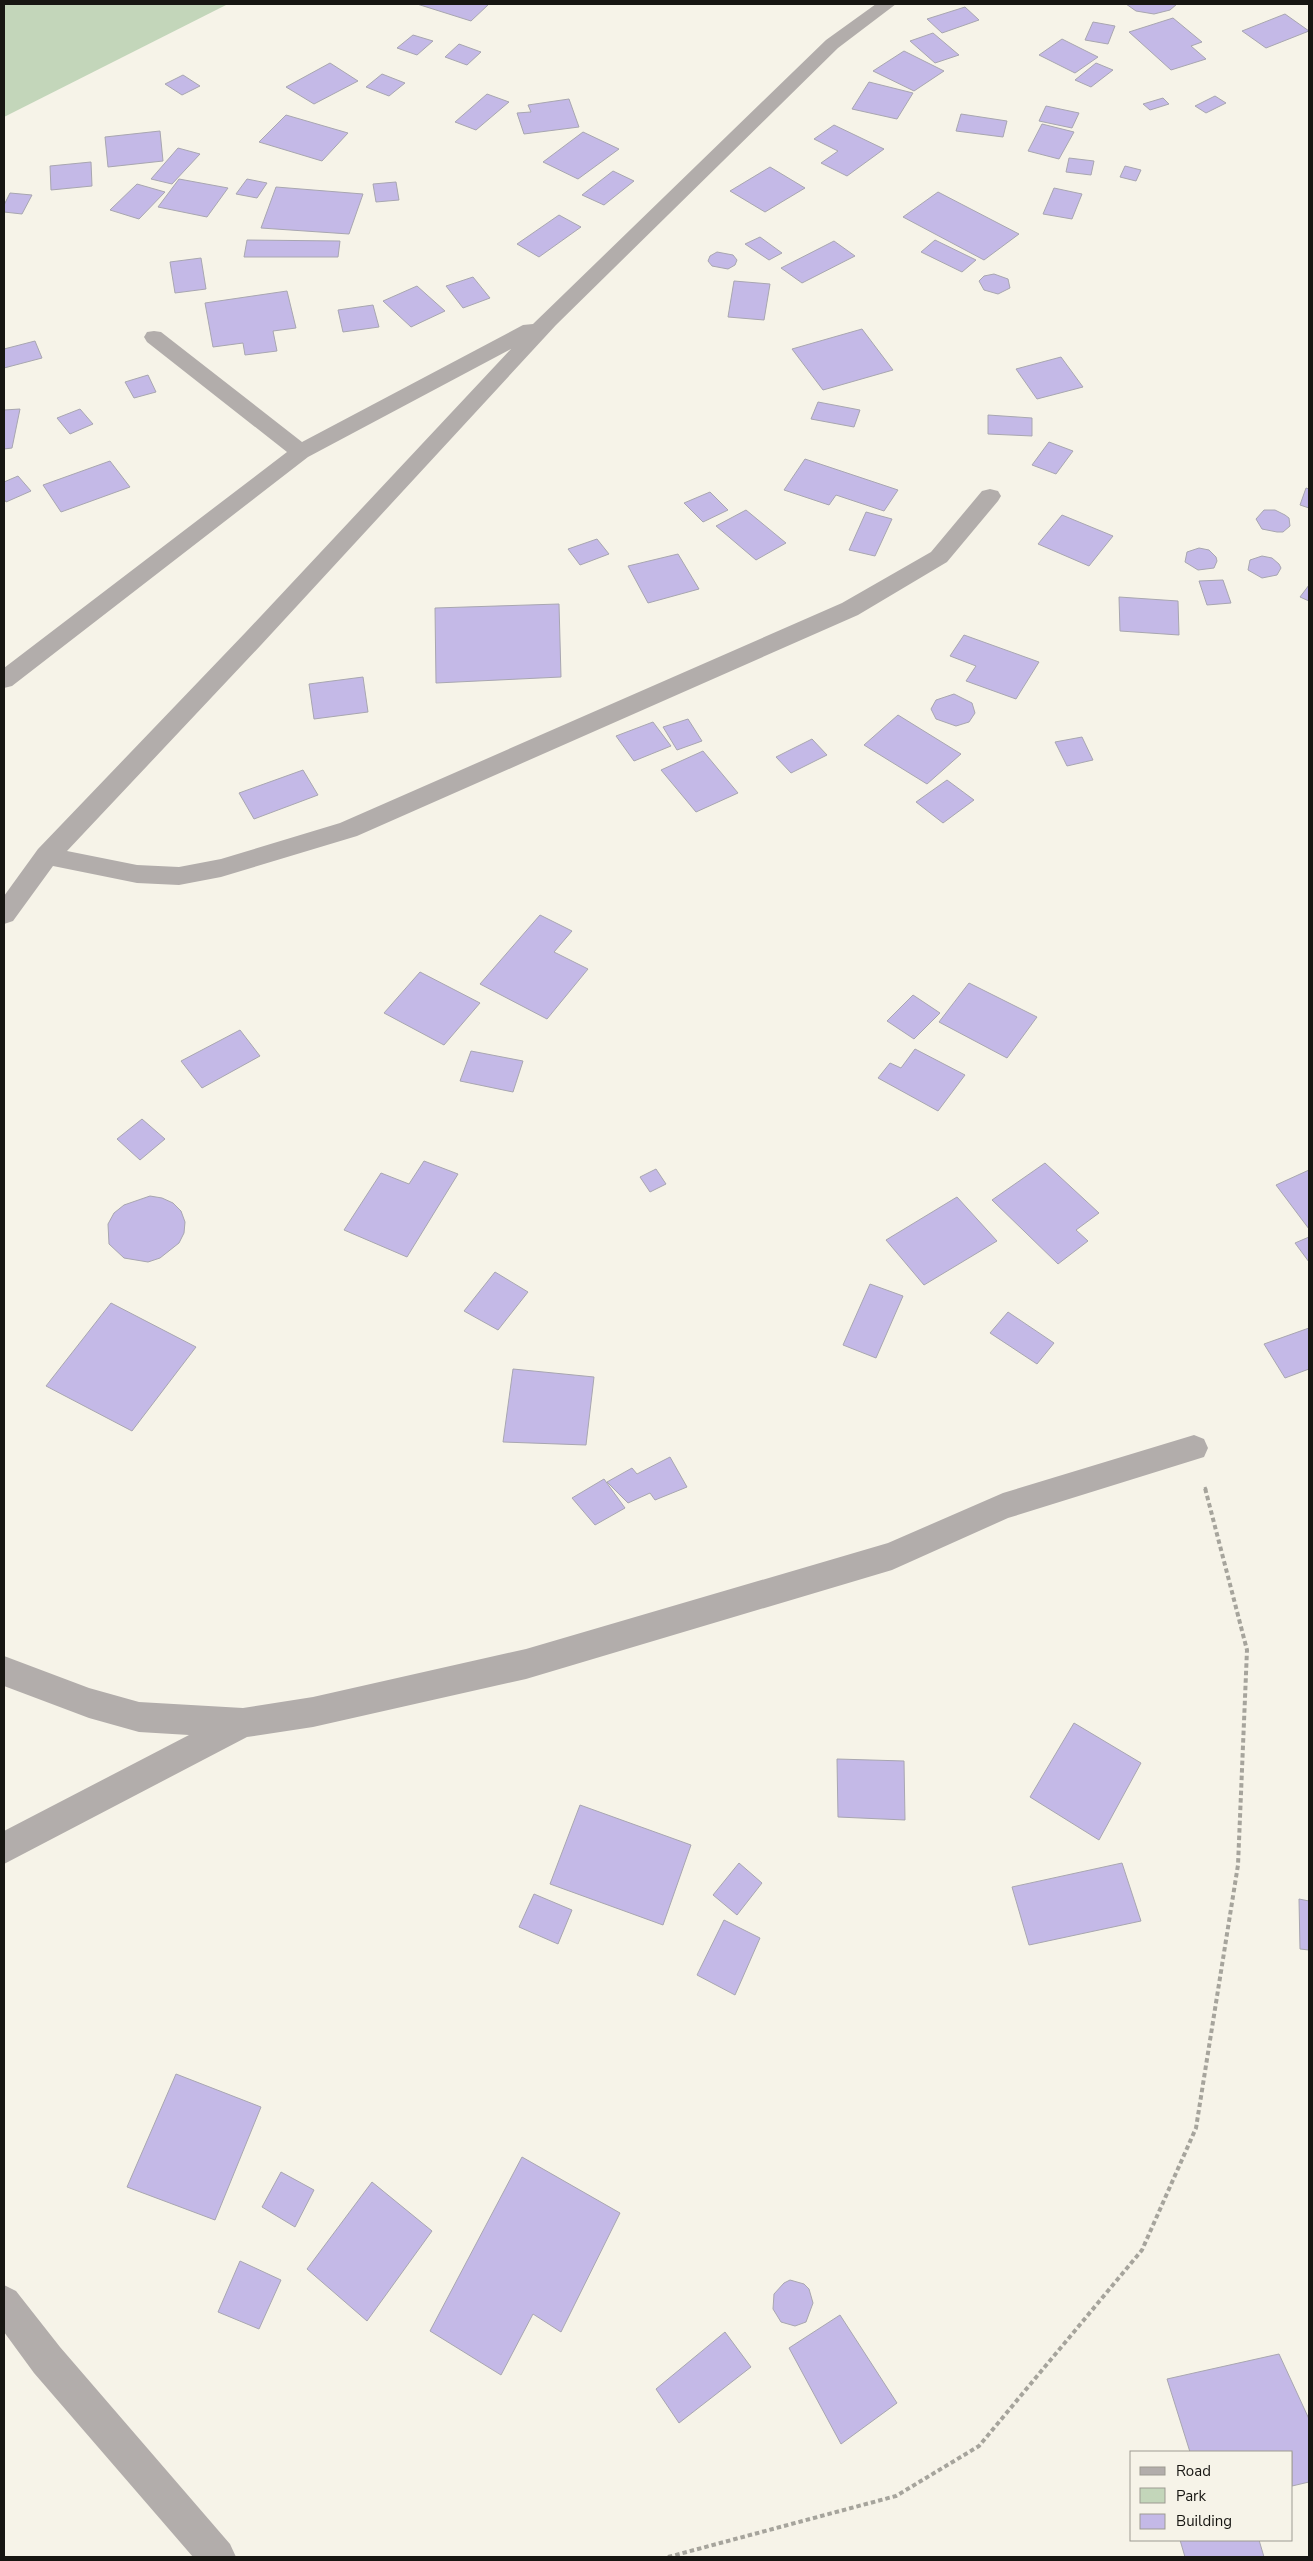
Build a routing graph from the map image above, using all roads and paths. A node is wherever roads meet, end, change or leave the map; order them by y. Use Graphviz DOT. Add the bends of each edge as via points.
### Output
graph roads {
  1 [pos="887,4"];
  2 [pos="549,320"];
  3 [pos="154,338"];
  4 [pos="301,452"];
  5 [pos="990,496"];
  6 [pos="4,680"];
  7 [pos="47,856"];
  8 [pos="4,914"];
  9 [pos="1194,1448"];
  10 [pos="4,1671"];
  11 [pos="243,1724"];
  12 [pos="4,1848"];
  13 [pos="4,2303"];
  14 [pos="217,2557"];
  15 [pos="668,2557"];
  1 -- 2 [label="street" via="832,44"];
  2 -- 4 [label="street"];
  2 -- 7 [label="street"];
  3 -- 4 [label="street"];
  4 -- 6 [label="street"];
  5 -- 7 [label="street" via="939,557 850,609 348,830 221,868 179,876 137,874"];
  7 -- 8 [label="street"];
  9 -- 11 [label="street" via="1003,1506 892,1556 526,1664 312,1712"];
  9 -- 15 [label="path" via="1248,1650 1238,1865 1196,2128 1142,2250 979,2446 896,2496"];
  10 -- 11 [label="street" via="89,1703 138,1717"];
  11 -- 12 [label="street"];
  13 -- 14 [label="street" via="47,2360"];
}
